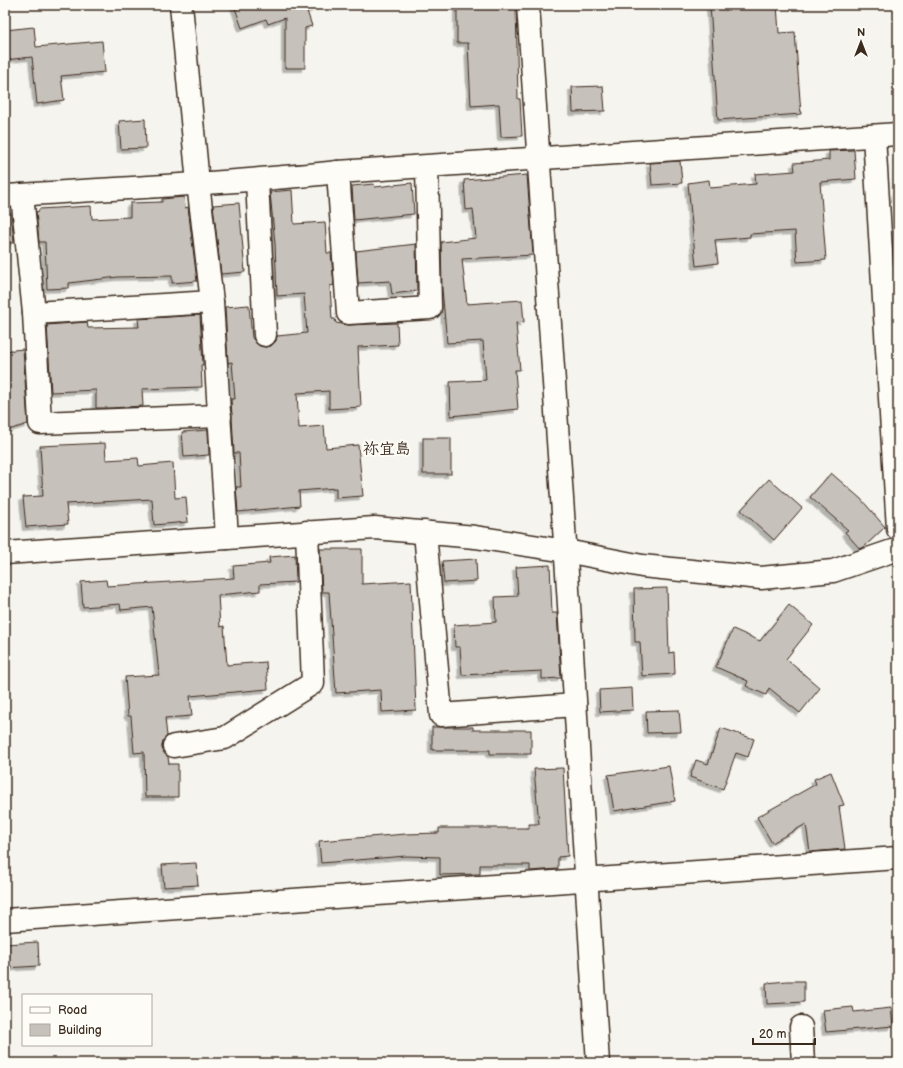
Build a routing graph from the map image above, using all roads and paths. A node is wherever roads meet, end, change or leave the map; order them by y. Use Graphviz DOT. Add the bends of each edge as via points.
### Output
graph roads {
  1 [pos="181,5"];
  2 [pos="528,5"];
  3 [pos="898,134"];
  4 [pos="874,136"];
  5 [pos="537,159"];
  6 [pos="427,167"];
  7 [pos="338,172"];
  8 [pos="257,180"];
  9 [pos="198,183"];
  10 [pos="14,196"];
  11 [pos="212,302"];
  12 [pos="34,314"];
  13 [pos="265,335"];
  14 [pos="893,386"];
  15 [pos="220,416"];
  16 [pos="898,529"];
  17 [pos="307,532"];
  18 [pos="425,532"];
  19 [pos="227,538"];
  20 [pos="898,549"];
  21 [pos="566,551"];
  22 [pos="5,553"];
  23 [pos="575,705"];
  24 [pos="174,746"];
  25 [pos="898,858"];
  26 [pos="585,880"];
  27 [pos="5,920"];
  28 [pos="801,1027"];
  29 [pos="598,1063"];
  30 [pos="803,1063"];
  1 -- 9 [label="street"];
  2 -- 5 [label="street"];
  3 -- 4 [label="street"];
  4 -- 5 [label="street"];
  4 -- 14 [label="street"];
  5 -- 6 [label="street"];
  5 -- 21 [label="street"];
  6 -- 7 [label="street"];
  6 -- 7 [label="street" via="430,308 348,313"];
  7 -- 8 [label="street"];
  8 -- 9 [label="street"];
  8 -- 13 [label="street"];
  9 -- 10 [label="street"];
  9 -- 11 [label="street"];
  10 -- 12 [label="street"];
  11 -- 12 [label="street"];
  11 -- 15 [label="street"];
  12 -- 15 [label="street" via="40,424"];
  14 -- 16 [label="street"];
  15 -- 19 [label="street"];
  17 -- 18 [label="street" via="375,528"];
  17 -- 19 [label="street"];
  17 -- 24 [label="street" via="313,683 225,738"];
  18 -- 21 [label="street"];
  18 -- 23 [label="street" via="441,715"];
  19 -- 22 [label="street"];
  20 -- 21 [label="street" via="833,570 761,578 642,566"];
  21 -- 23 [label="street"];
  23 -- 26 [label="street"];
  25 -- 26 [label="street"];
  26 -- 27 [label="street"];
  26 -- 29 [label="street"];
  28 -- 30 [label="street"];
}
